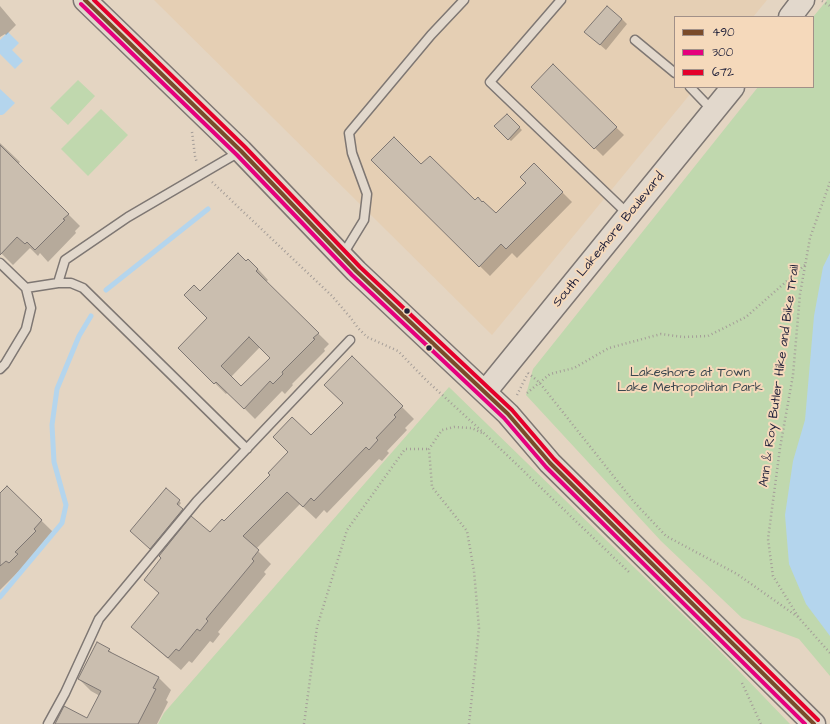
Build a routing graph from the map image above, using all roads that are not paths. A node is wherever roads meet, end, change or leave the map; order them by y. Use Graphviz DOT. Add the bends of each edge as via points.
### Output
graph roads {
  1 [pos="85,0"];
  2 [pos="464,0"];
  3 [pos="561,0"];
  4 [pos="812,1"];
  5 [pos="791,16"];
  6 [pos="635,40"];
  7 [pos="674,72"];
  8 [pos="691,88"];
  9 [pos="732,88"];
  10 [pos="714,111"];
  11 [pos="241,152"];
  12 [pos="629,215"];
  13 [pos="342,257"];
  14 [pos="0,263"];
  15 [pos="58,283"];
  16 [pos="26,288"];
  17 [pos="350,340"];
  18 [pos="0,369"];
  19 [pos="485,392"];
  20 [pos="247,449"];
  21 [pos="48,724"];
  22 [pos="814,724"];
  1 -- 11 [label="main road"];
  2 -- 13 [label="lane" via="431,35 349,133 352,153 367,194 364,220"];
  3 -- 12 [label="lane" via="490,82"];
  4 -- 5 [label="main road"];
  6 -- 7 [label="lane"];
  8 -- 10 [label="lane"];
  9 -- 10 [label="main road, South Lakeshore Boulevard"];
  10 -- 12 [label="main road, South Lakeshore Boulevard"];
  11 -- 13 [label="main road"];
  11 -- 15 [label="lane" via="128,217 65,260"];
  12 -- 19 [label="main road, South Lakeshore Boulevard"];
  13 -- 19 [label="main road"];
  14 -- 16 [label="lane"];
  15 -- 16 [label="lane"];
  15 -- 20 [label="lane" via="71,283 83,288"];
  16 -- 18 [label="lane" via="31,308 26,329"];
  17 -- 20 [label="lane"];
  19 -- 22 [label="main road" via="508,414 550,463"];
  20 -- 21 [label="lane" via="196,501 99,619"];
}
